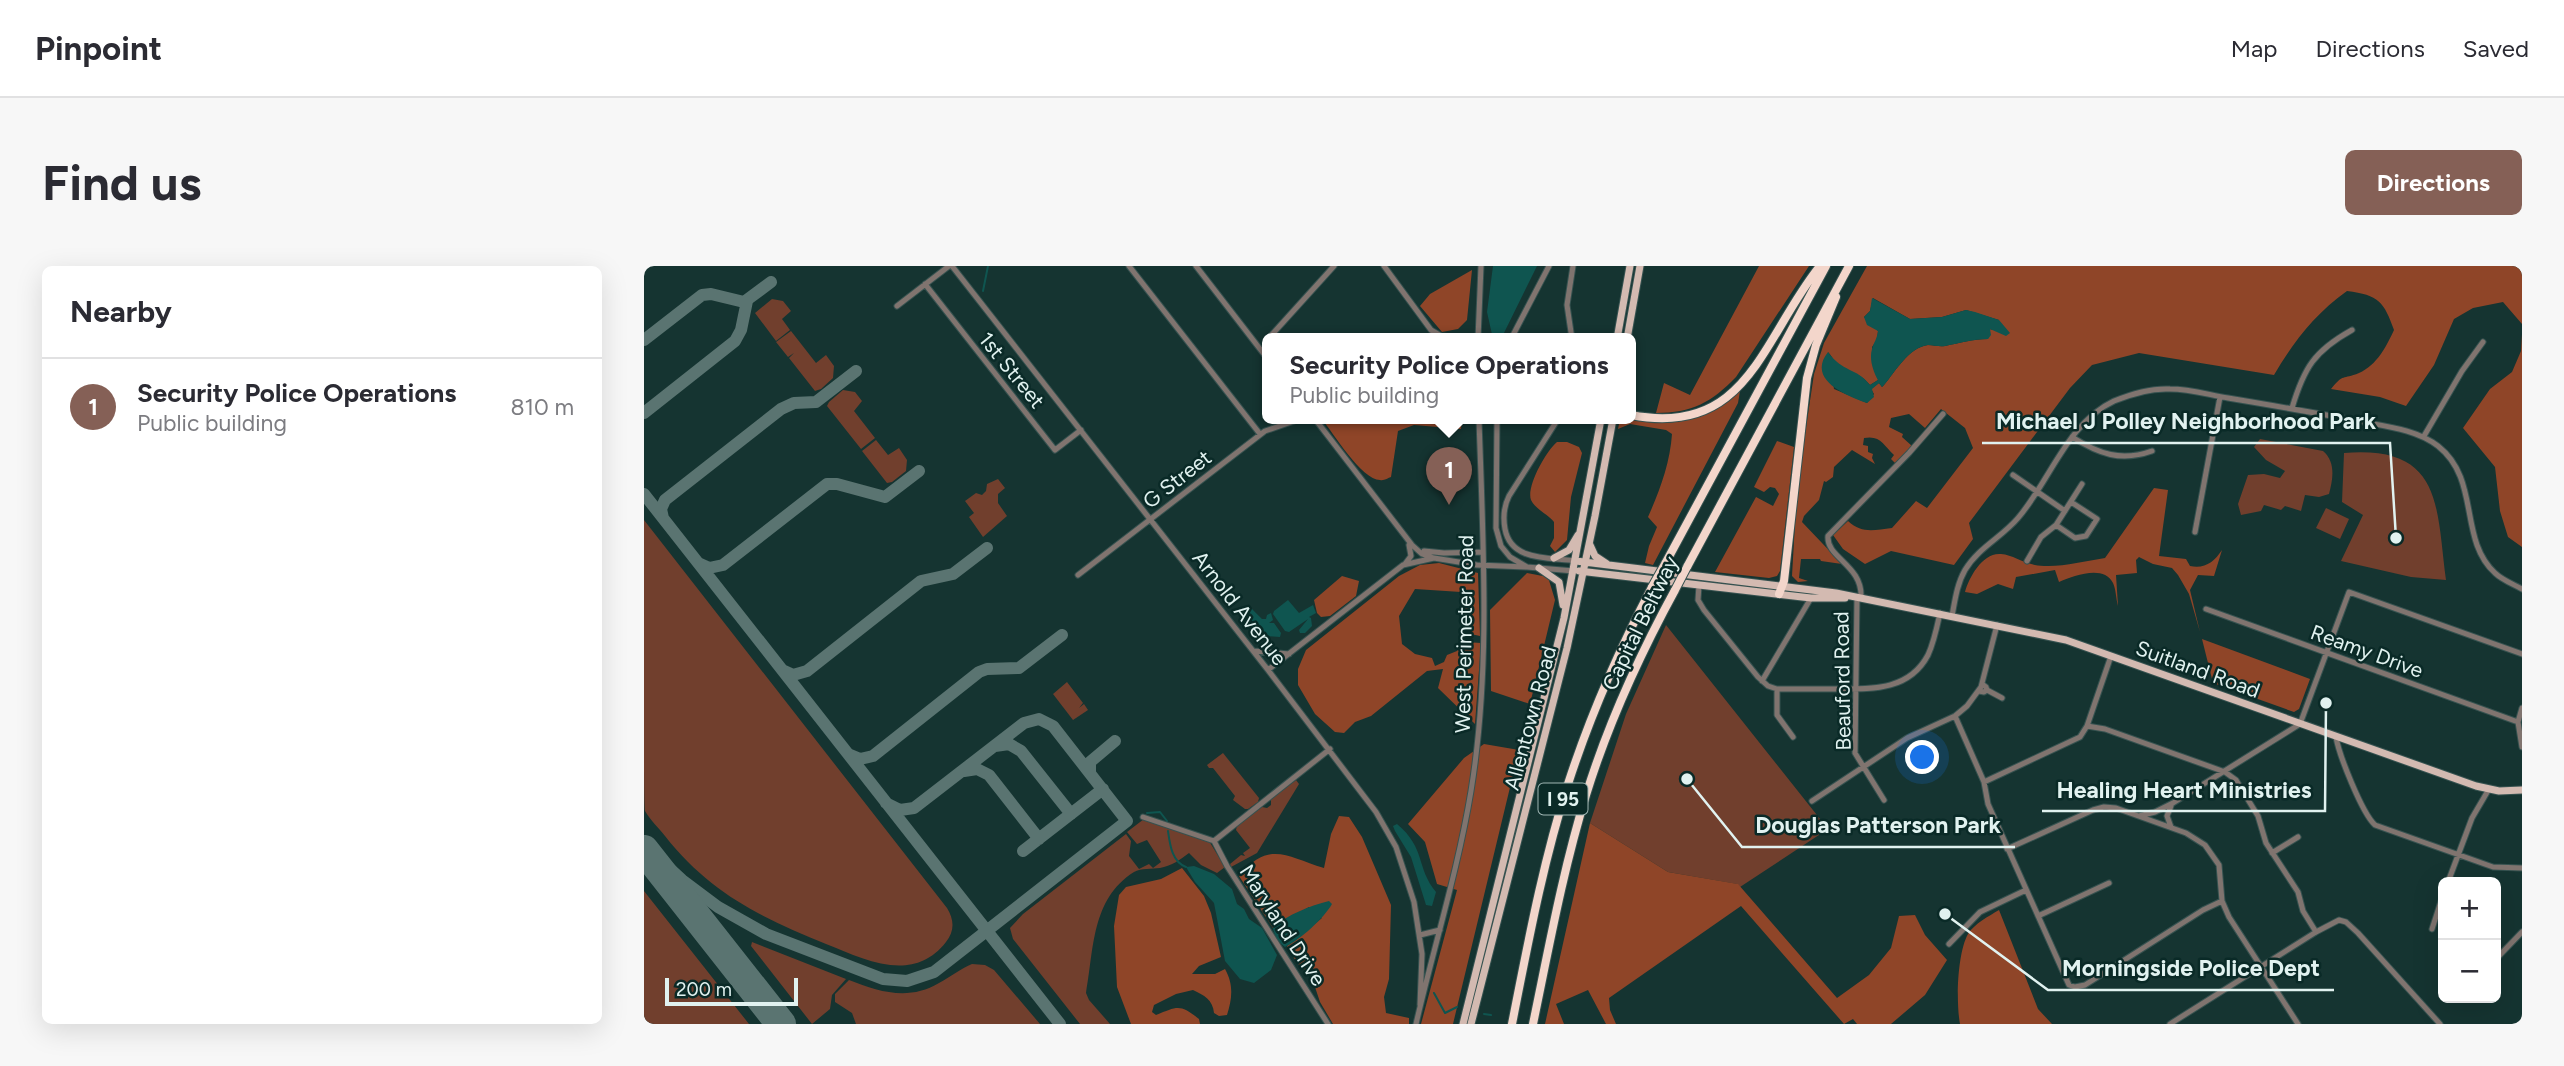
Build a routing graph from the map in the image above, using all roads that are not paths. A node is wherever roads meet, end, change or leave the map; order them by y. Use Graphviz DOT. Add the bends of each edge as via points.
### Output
graph roads {
  1 [pos="950,266"];
  2 [pos="1129,266"];
  3 [pos="1196,266"];
  4 [pos="1334,266"];
  5 [pos="1384,266"];
  6 [pos="1481,266"];
  7 [pos="1549,266"];
  8 [pos="1573,266"];
  9 [pos="1630,266"];
  10 [pos="1640,266"];
  11 [pos="1823,266"];
  12 [pos="1849,266"];
  13 [pos="1842,279"];
  14 [pos="925,284"];
  15 [pos="897,306"];
  16 [pos="2352,330"];
  17 [pos="1274,333"];
  18 [pos="1437,333"];
  19 [pos="1477,333"];
  20 [pos="1514,333"];
  21 [pos="1571,333"];
  22 [pos="1618,333"];
  23 [pos="1628,333"];
  24 [pos="2483,342"];
  25 [pos="1260,348"];
  26 [pos="1262,351"];
  27 [pos="2220,397"];
  28 [pos="2292,408"];
  29 [pos="1943,414"];
  30 [pos="1636,416"];
  31 [pos="1287,424"];
  32 [pos="1319,424"];
  33 [pos="1479,424"];
  34 [pos="1496,424"];
  35 [pos="1555,424"];
  36 [pos="1600,424"];
  37 [pos="1612,424"];
  38 [pos="1081,430"];
  39 [pos="1260,434"];
  40 [pos="2424,436"];
  41 [pos="2073,437"];
  42 [pos="2152,451"];
  43 [pos="2013,475"];
  44 [pos="2082,484"];
  45 [pos="2038,492"];
  46 [pos="2071,502"];
  47 [pos="2065,511"];
  48 [pos="1151,519"];
  49 [pos="1582,525"];
  50 [pos="2056,525"];
  51 [pos="2195,532"];
  52 [pos="1406,535"];
  53 [pos="1589,544"];
  54 [pos="1415,546"];
  55 [pos="1483,552"];
  56 [pos="1434,558"];
  57 [pos="1554,558"];
  58 [pos="1576,561"];
  59 [pos="2027,561"];
  60 [pos="1411,563"];
  61 [pos="1403,565"];
  62 [pos="1484,565"];
  63 [pos="1610,566"];
  64 [pos="1527,567"];
  65 [pos="1585,567"];
  66 [pos="1539,568"];
  67 [pos="1574,571"];
  68 [pos="1600,573"];
  69 [pos="1078,575"];
  70 [pos="1699,585"];
  71 [pos="2522,589"];
  72 [pos="1781,590"];
  73 [pos="1579,595"];
  74 [pos="1859,597"];
  75 [pos="1811,598"];
  76 [pos="2206,609"];
  77 [pos="1940,613"];
  78 [pos="1952,616"];
  79 [pos="1564,618"];
  80 [pos="1997,625"];
  81 [pos="1254,651"];
  82 [pos="2327,653"];
  83 [pos="1289,654"];
  84 [pos="2522,654"];
  85 [pos="2111,656"];
  86 [pos="1269,670"];
  87 [pos="1762,681"];
  88 [pos="1980,688"];
  89 [pos="1777,689"];
  90 [pos="1856,689"];
  91 [pos="2002,698"];
  92 [pos="2522,708"];
  93 [pos="1955,716"];
  94 [pos="1543,718"];
  95 [pos="2518,722"];
  96 [pos="2300,724"];
  97 [pos="2087,726"];
  98 [pos="1793,737"];
  99 [pos="2336,737"];
  100 [pos="2522,747"];
  101 [pos="1330,749"];
  102 [pos="1863,767"];
  103 [pos="2225,772"];
  104 [pos="1984,782"];
  105 [pos="2489,789"];
  106 [pos="2522,790"];
  107 [pos="1884,800"];
  108 [pos="1812,801"];
  109 [pos="2173,803"];
  110 [pos="2139,816"];
  111 [pos="1143,817"];
  112 [pos="2171,827"];
  113 [pos="2298,838"];
  114 [pos="1214,841"];
  115 [pos="2007,849"];
  116 [pos="2273,853"];
  117 [pos="2457,854"];
  118 [pos="2522,868"];
  119 [pos="2450,877"];
  120 [pos="2109,883"];
  121 [pos="2026,890"];
  122 [pos="2222,901"];
  123 [pos="2438,910"];
  124 [pos="2038,916"];
  125 [pos="2432,929"];
  126 [pos="1440,930"];
  127 [pos="2316,932"];
  128 [pos="2522,932"];
  129 [pos="1420,935"];
  130 [pos="1487,942"];
  131 [pos="1949,944"];
  132 [pos="2501,954"];
  133 [pos="2262,967"];
  134 [pos="1420,1004"];
  135 [pos="2295,1023"];
  136 [pos="1328,1024"];
  137 [pos="1416,1024"];
  138 [pos="1463,1024"];
  139 [pos="1471,1024"];
  140 [pos="1512,1024"];
  141 [pos="1533,1024"];
  142 [pos="2170,1024"];
  143 [pos="2440,1024"];
  1 -- 14 [label="street"];
  1 -- 38 [label="street, Arnold Avenue"];
  2 -- 39 [label="street"];
  3 -- 25 [label="street"];
  4 -- 17 [label="street"];
  5 -- 18 [label="street"];
  6 -- 19 [label="street"];
  7 -- 20 [label="street"];
  8 -- 21 [label="street" via="1567,305"];
  9 -- 22 [label="main road"];
  10 -- 23 [label="main road"];
  11 -- 30 [label="highway" via="1749,375 1728,397 1680,418"];
  11 -- 140 [label="highway, Capital Beltway / I 95, bridge" via="1605,684 1568,785 1544,870"];
  12 -- 13 [label="highway, Capital Beltway / I 95"];
  13 -- 72 [label="highway" via="1807,378"];
  13 -- 141 [label="highway, Capital Beltway / I 95, bridge" via="1624,693 1586,794 1566,866"];
  14 -- 15 [label="street"];
  14 -- 38 [label="street, 1st Street" via="1055,450"];
  16 -- 28 [label="street" via="2311,362"];
  24 -- 40 [label="street"];
  25 -- 26 [label="street"];
  27 -- 28 [label="street"];
  27 -- 41 [label="street" via="2170,389 2143,392 2103,407"];
  27 -- 51 [label="street"];
  28 -- 40 [label="street"];
  29 -- 74 [label="street" via="1828,536 1830,547 1858,579"];
  31 -- 39 [label="street, G Street"];
  32 -- 52 [label="street"];
  33 -- 55 [label="street, West Perimeter Road"];
  34 -- 64 [label="street" via="1498,538 1506,553"];
  35 -- 57 [label="street" via="1509,496 1504,517 1507,537 1516,550"];
  36 -- 49 [label="main road, Allentown Road"];
  37 -- 53 [label="main road, Allentown Road"];
  38 -- 48 [label="street, Arnold Avenue"];
  39 -- 48 [label="street, G Street"];
  40 -- 71 [label="street" via="2447,454 2466,486 2477,545 2488,566"];
  41 -- 42 [label="street" via="2115,457"];
  41 -- 45 [label="street"];
  43 -- 45 [label="street"];
  44 -- 46 [label="street"];
  45 -- 47 [label="street"];
  45 -- 78 [label="street" via="2016,521 1967,568"];
  46 -- 47 [label="street"];
  46 -- 50 [label="street" via="2097,519 2086,536 2075,538"];
  47 -- 50 [label="street"];
  48 -- 69 [label="street, G Street"];
  48 -- 81 [label="street, Arnold Avenue"];
  49 -- 57 [label="main road" via="1570,548"];
  49 -- 58 [label="main road, Allentown Road"];
  50 -- 59 [label="street" via="2041,537"];
  52 -- 54 [label="street"];
  52 -- 61 [label="street" via="1411,556"];
  53 -- 63 [label="main road" via="1595,556"];
  53 -- 65 [label="main road, Allentown Road"];
  54 -- 55 [label="street" via="1431,552"];
  54 -- 56 [label="street"];
  54 -- 60 [label="street"];
  55 -- 62 [label="street, West Perimeter Road"];
  56 -- 60 [label="street"];
  56 -- 62 [label="street"];
  57 -- 58 [label="street"];
  58 -- 65 [label="main road, Suitland Road"];
  58 -- 67 [label="main road, Allentown Road"];
  60 -- 61 [label="street"];
  61 -- 83 [label="street"];
  62 -- 64 [label="street"];
  62 -- 126 [label="street, West Perimeter Road" via="1476,754"];
  63 -- 65 [label="main road, Suitland Road"];
  63 -- 72 [label="main road, Suitland Road"];
  64 -- 66 [label="street"];
  65 -- 67 [label="main road, Suitland Road"];
  65 -- 68 [label="main road, Suitland Road"];
  65 -- 73 [label="main road, Allentown Road"];
  66 -- 67 [label="street"];
  66 -- 79 [label="main road" via="1561,585"];
  67 -- 79 [label="main road, Allentown Road"];
  68 -- 70 [label="main road, Suitland Road"];
  68 -- 73 [label="main road"];
  70 -- 72 [label="main road, Suitland Road"];
  70 -- 87 [label="street" via="1701,606"];
  72 -- 74 [label="main road, Suitland Road"];
  72 -- 75 [label="main road, Suitland Road"];
  73 -- 94 [label="main road, Allentown Road"];
  74 -- 75 [label="main road, Suitland Road"];
  74 -- 77 [label="main road, Suitland Road"];
  74 -- 90 [label="street, Beauford Road"];
  75 -- 87 [label="street"];
  76 -- 82 [label="street, Reamy Drive"];
  77 -- 78 [label="main road, Suitland Road"];
  77 -- 90 [label="street" via="1928,655 1911,676 1890,686"];
  78 -- 80 [label="main road, Suitland Road"];
  79 -- 94 [label="main road, Allentown Road"];
  80 -- 85 [label="main road, Suitland Road" via="2066,640"];
  80 -- 88 [label="street"];
  81 -- 83 [label="street"];
  81 -- 86 [label="street, Arnold Avenue"];
  82 -- 84 [label="street" via="2349,592"];
  82 -- 95 [label="street, Reamy Drive"];
  82 -- 96 [label="street"];
  83 -- 86 [label="street"];
  85 -- 96 [label="main road, Suitland Road"];
  85 -- 97 [label="street"];
  86 -- 101 [label="street, Arnold Avenue"];
  87 -- 89 [label="street"];
  88 -- 91 [label="street"];
  88 -- 93 [label="street"];
  89 -- 90 [label="street"];
  89 -- 98 [label="street" via="1777,715"];
  90 -- 102 [label="street, Beauford Road" via="1855,752"];
  92 -- 95 [label="street"];
  93 -- 102 [label="street" via="1913,734"];
  93 -- 104 [label="street"];
  94 -- 130 [label="main road, Allentown Road"];
  95 -- 100 [label="street"];
  96 -- 99 [label="main road, Suitland Road"];
  96 -- 103 [label="street"];
  97 -- 103 [label="street"];
  97 -- 104 [label="street" via="2073,741"];
  99 -- 105 [label="main road, Suitland Road"];
  99 -- 117 [label="street" via="2371,821"];
  101 -- 114 [label="street"];
  101 -- 129 [label="street, Arnold Avenue" via="1396,847"];
  102 -- 107 [label="street, Beauford Road"];
  102 -- 108 [label="street"];
  103 -- 109 [label="street"];
  103 -- 116 [label="street" via="2236,780 2258,816"];
  104 -- 115 [label="street"];
  105 -- 106 [label="main road, Suitland Road"];
  105 -- 117 [label="street"];
  109 -- 110 [label="street"];
  109 -- 112 [label="street" via="2167,816"];
  110 -- 112 [label="street"];
  110 -- 115 [label="street" via="2099,808"];
  111 -- 114 [label="street"];
  112 -- 122 [label="street" via="2199,839 2215,858"];
  113 -- 116 [label="street"];
  114 -- 136 [label="street, Maryland Drive"];
  115 -- 121 [label="street"];
  116 -- 127 [label="street"];
  117 -- 118 [label="street" via="2493,867"];
  117 -- 119 [label="street"];
  120 -- 124 [label="street"];
  121 -- 124 [label="street"];
  121 -- 131 [label="street" via="1980,912"];
  122 -- 124 [label="street" via="2089,983 2075,987 2067,983"];
  122 -- 133 [label="street"];
  123 -- 125 [label="street"];
  126 -- 129 [label="street"];
  126 -- 134 [label="street, West Perimeter Road"];
  127 -- 133 [label="street"];
  127 -- 143 [label="street" via="2339,920 2346,922"];
  128 -- 132 [label="street"];
  129 -- 134 [label="street, Arnold Avenue"];
  130 -- 138 [label="main road, Allentown Road"];
  130 -- 139 [label="main road, Allentown Road"];
  133 -- 135 [label="street"];
  133 -- 142 [label="street"];
  134 -- 137 [label="street"];
}
